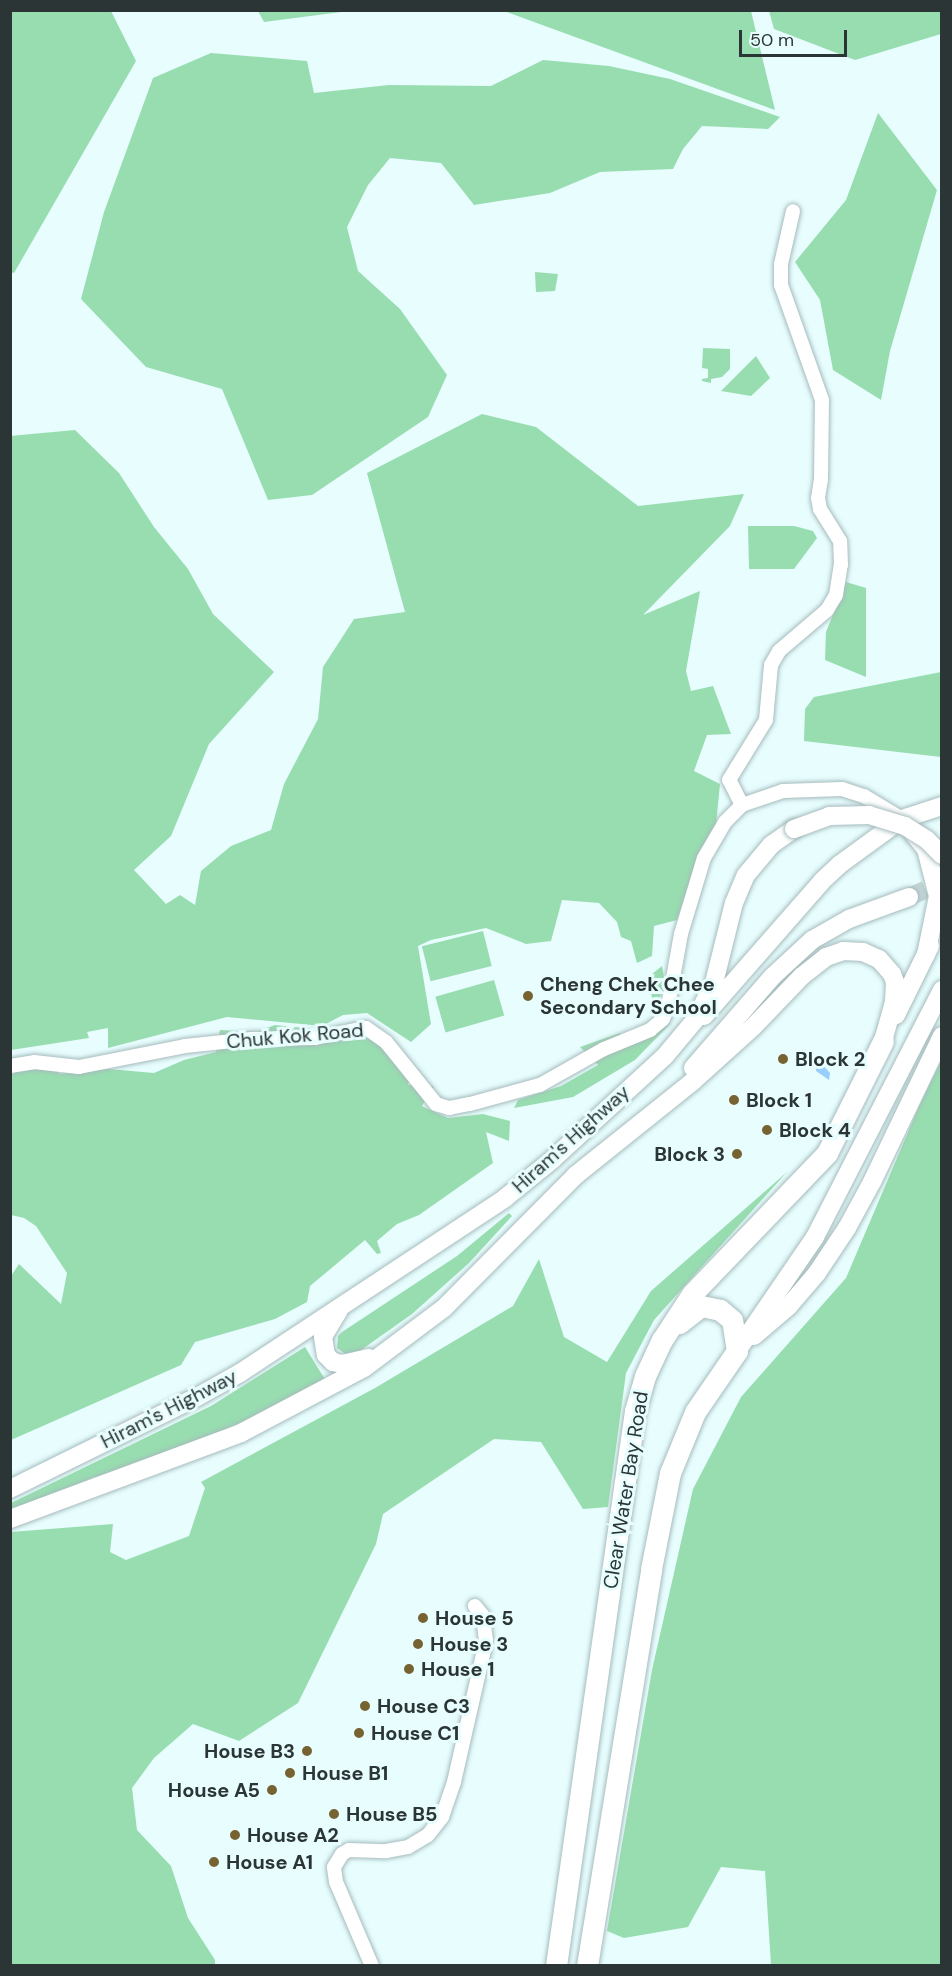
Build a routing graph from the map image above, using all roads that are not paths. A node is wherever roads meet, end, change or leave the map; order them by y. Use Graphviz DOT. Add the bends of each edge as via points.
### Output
graph roads {
  1 [pos="793,211"];
  2 [pos="742,805"];
  3 [pos="942,806"];
  4 [pos="902,819"];
  5 [pos="942,855"];
  6 [pos="909,897"];
  7 [pos="942,924"];
  8 [pos="926,956"];
  9 [pos="942,990"];
  10 [pos="942,1036"];
  11 [pos="883,1041"];
  12 [pos="665,1056"];
  13 [pos="10,1066"];
  14 [pos="623,1136"];
  15 [pos="346,1302"];
  16 [pos="662,1340"];
  17 [pos="402,1342"];
  18 [pos="737,1351"];
  19 [pos="10,1489"];
  20 [pos="10,1519"];
  21 [pos="475,1606"];
  22 [pos="372,1965"];
  23 [pos="556,1965"];
  24 [pos="587,1965"];
  1 -- 2 [label="street" via="781,264 781,285 822,400 818,498 820,509 835,531 841,554 836,595 827,610 779,651 771,665 766,720 729,780"];
  2 -- 4 [label="street, Chuk Kok Road" via="783,791 842,789 864,796"];
  2 -- 13 [label="street, Chuk Kok Road" via="725,822 704,858 681,934 663,1019 650,1030 604,1049 540,1085 449,1108 436,1104 386,1042 366,1028 315,1038 185,1046 79,1067 34,1062"];
  3 -- 4 [label="main road"];
  4 -- 8 [label="main road" via="926,849 938,896"];
  4 -- 12 [label="main road" via="822,881 724,996"];
  5 -- 12 [label="main road, Hiram's Highway, bridge" via="911,830 869,815 829,816 794,829 771,845 746,875 734,903 709,998"];
  6 -- 14 [label="main road" via="828,929 798,951 686,1076"];
  7 -- 8 [label="main road, Clear Water Bay Road"];
  8 -- 11 [label="main road, Clear Water Bay Road"];
  9 -- 18 [label="main road, Clear Water Bay Road" via="815,1237"];
  10 -- 18 [label="main road" via="872,1182 833,1250 788,1307"];
  11 -- 14 [label="main road, Hiram's Highway" via="894,1002 892,974 879,959 863,952 833,954 810,968 699,1077"];
  11 -- 16 [label="main road, Clear Water Bay Road" via="826,1153 692,1294"];
  12 -- 15 [label="main road, Hiram's Highway" via="505,1198"];
  14 -- 17 [label="main road, Hiram's Highway" via="561,1190 471,1284"];
  15 -- 17 [label="main road" via="323,1337 323,1347 333,1362 363,1360"];
  15 -- 19 [label="main road, Hiram's Highway" via="197,1397"];
  16 -- 18 [label="main road" via="701,1306 712,1307 732,1320"];
  16 -- 23 [label="main road, Clear Water Bay Road" via="635,1410"];
  17 -- 20 [label="main road, Hiram's Highway" via="334,1386 241,1433"];
  18 -- 24 [label="main road, Clear Water Bay Road" via="695,1412 670,1473"];
  21 -- 22 [label="street" via="487,1628 486,1641 454,1782 442,1817 428,1835 408,1847 349,1850 334,1867 336,1882"];
}
